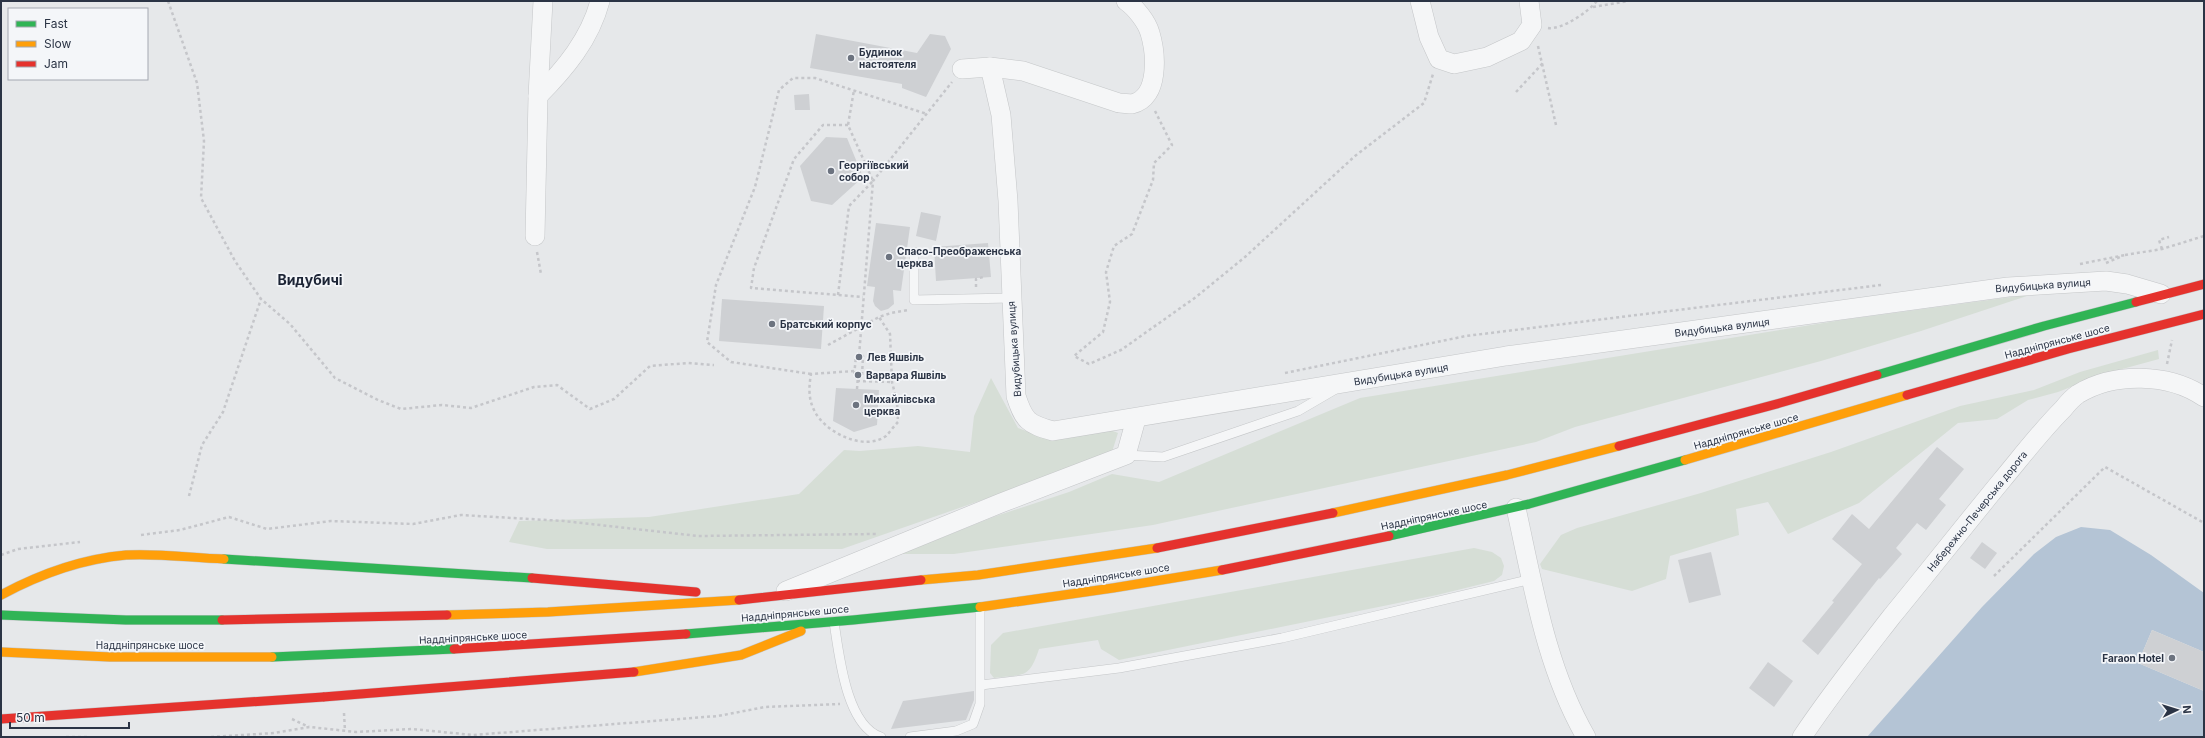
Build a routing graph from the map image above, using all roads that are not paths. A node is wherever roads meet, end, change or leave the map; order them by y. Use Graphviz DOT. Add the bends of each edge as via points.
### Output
graph roads {
  1 [pos="543,1"];
  2 [pos="600,1"];
  3 [pos="1126,1"];
  4 [pos="1420,1"];
  5 [pos="1530,1"];
  6 [pos="990,67"];
  7 [pos="962,68"];
  8 [pos="538,96"];
  9 [pos="535,236"];
  10 [pos="914,252"];
  11 [pos="2204,274"];
  12 [pos="2204,284"];
  13 [pos="2169,292"];
  14 [pos="1011,298"];
  15 [pos="2204,314"];
  16 [pos="2184,318"];
  17 [pos="2204,318"];
  18 [pos="1343,384"];
  19 [pos="2204,397"];
  20 [pos="1136,419"];
  21 [pos="1126,455"];
  22 [pos="1516,508"];
  23 [pos="1532,579"];
  24 [pos="1,595"];
  25 [pos="761,598"];
  26 [pos="980,607"];
  27 [pos="1,615"];
  28 [pos="834,621"];
  29 [pos="820,623"];
  30 [pos="1,652"];
  31 [pos="981,685"];
  32 [pos="1,719"];
  33 [pos="881,737"];
  34 [pos="910,737"];
  35 [pos="1586,737"];
  36 [pos="1802,737"];
  1 -- 8 [label="street"];
  2 -- 8 [label="street" via="596,16 567,66"];
  3 -- 6 [label="street" via="1139,14 1150,32 1154,73 1151,87 1140,100 1132,104 1119,103 1023,71"];
  4 -- 5 [label="street" via="1429,37 1439,59 1454,64 1487,57 1520,41 1532,25"];
  6 -- 7 [label="street"];
  6 -- 14 [label="street, Видубицька вулиця" via="1001,115 1008,201"];
  8 -- 9 [label="street"];
  10 -- 14 [label="lane" via="914,300"];
  11 -- 13 [label="main road"];
  12 -- 13 [label="main road, Наддніпрянське шосе"];
  13 -- 18 [label="street, Видубицька вулиця" via="2106,281 2008,287 1506,356"];
  13 -- 25 [label="main road, Наддніпрянське шосе" via="1780,403 1477,482 1272,526 1142,550 978,575"];
  14 -- 20 [label="street, Видубицька вулиця" via="1016,396 1022,415 1033,426 1053,431"];
  15 -- 16 [label="main road, Наддніпрянське шосе"];
  16 -- 17 [label="main road"];
  16 -- 22 [label="main road, Наддніпрянське шосе" via="2050,354"];
  18 -- 20 [label="street, Видубицька вулиця"];
  18 -- 21 [label="lane" via="1298,411 1163,457"];
  19 -- 36 [label="street, Набережно-Печерська дорога" via="2190,387 2164,380 2114,381 2094,386 2071,400 1955,537 1826,700"];
  20 -- 21 [label="street"];
  21 -- 25 [label="street"];
  22 -- 23 [label="street"];
  22 -- 26 [label="main road, Наддніпрянське шосе" via="1277,560"];
  23 -- 31 [label="lane" via="1282,638 1119,668"];
  23 -- 35 [label="street" via="1554,667 1572,713"];
  24 -- 25 [label="main road" via="59,567 89,559 127,555 568,579"];
  25 -- 27 [label="main road, Наддніпрянське шосе" via="548,612 261,620 126,620"];
  26 -- 28 [label="main road, Наддніпрянське шосе"];
  26 -- 31 [label="lane"];
  28 -- 29 [label="main road, Наддніпрянське шосе"];
  28 -- 33 [label="lane" via="840,661 860,723 872,734"];
  29 -- 30 [label="main road, Наддніпрянське шосе" via="549,644 261,657 140,657"];
  29 -- 32 [label="main road, bridge" via="742,656 655,670 323,697"];
  31 -- 34 [label="lane" via="980,704 973,724 956,731"];
}
